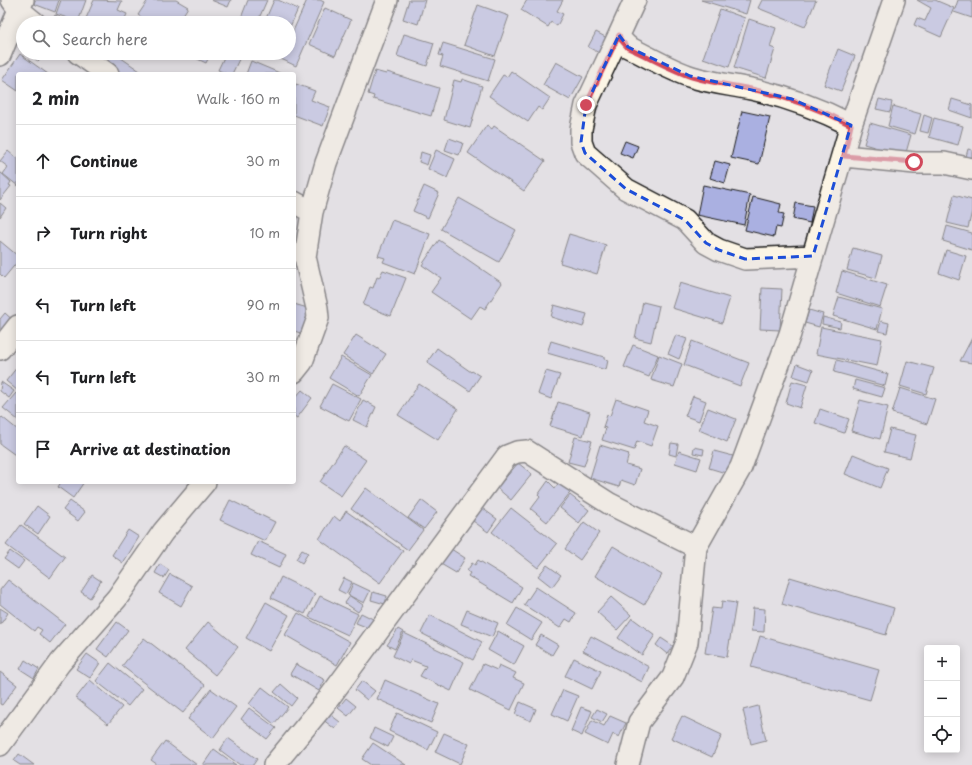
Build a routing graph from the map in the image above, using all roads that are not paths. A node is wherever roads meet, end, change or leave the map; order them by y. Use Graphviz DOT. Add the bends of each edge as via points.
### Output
graph roads {
  1 [pos="387,0"];
  2 [pos="635,0"];
  3 [pos="894,0"];
  4 [pos="18,3"];
  5 [pos="30,16"];
  6 [pos="619,35"];
  7 [pos="0,55"];
  8 [pos="88,60"];
  9 [pos="105,72"];
  10 [pos="851,125"];
  11 [pos="844,156"];
  12 [pos="972,169"];
  13 [pos="303,207"];
  14 [pos="813,256"];
  15 [pos="16,329"];
  16 [pos="0,349"];
  17 [pos="296,370"];
  18 [pos="203,484"];
  19 [pos="696,548"];
  20 [pos="0,745"];
  21 [pos="274,765"];
  22 [pos="628,765"];
  1 -- 13 [label="street" via="326,163"];
  2 -- 6 [label="street"];
  3 -- 10 [label="street"];
  4 -- 5 [label="street"];
  4 -- 7 [label="street"];
  6 -- 10 [label="street" via="628,48 690,76 723,86 750,89 792,99 818,108"];
  6 -- 14 [label="street" via="586,105 581,130 581,142 585,153 626,189 685,220 706,244 719,250 745,259"];
  8 -- 9 [label="street"];
  10 -- 11 [label="street"];
  11 -- 12 [label="street" via="944,163"];
  11 -- 14 [label="street"];
  13 -- 17 [label="street" via="305,257 318,308 318,318 302,362"];
  14 -- 19 [label="street" via="790,334 741,467"];
  15 -- 16 [label="street"];
  18 -- 20 [label="street" via="164,532 117,598 60,664"];
  19 -- 21 [label="street" via="610,504 527,451 507,456 326,702"];
  19 -- 22 [label="street" via="687,642 673,677 639,722"];
}
